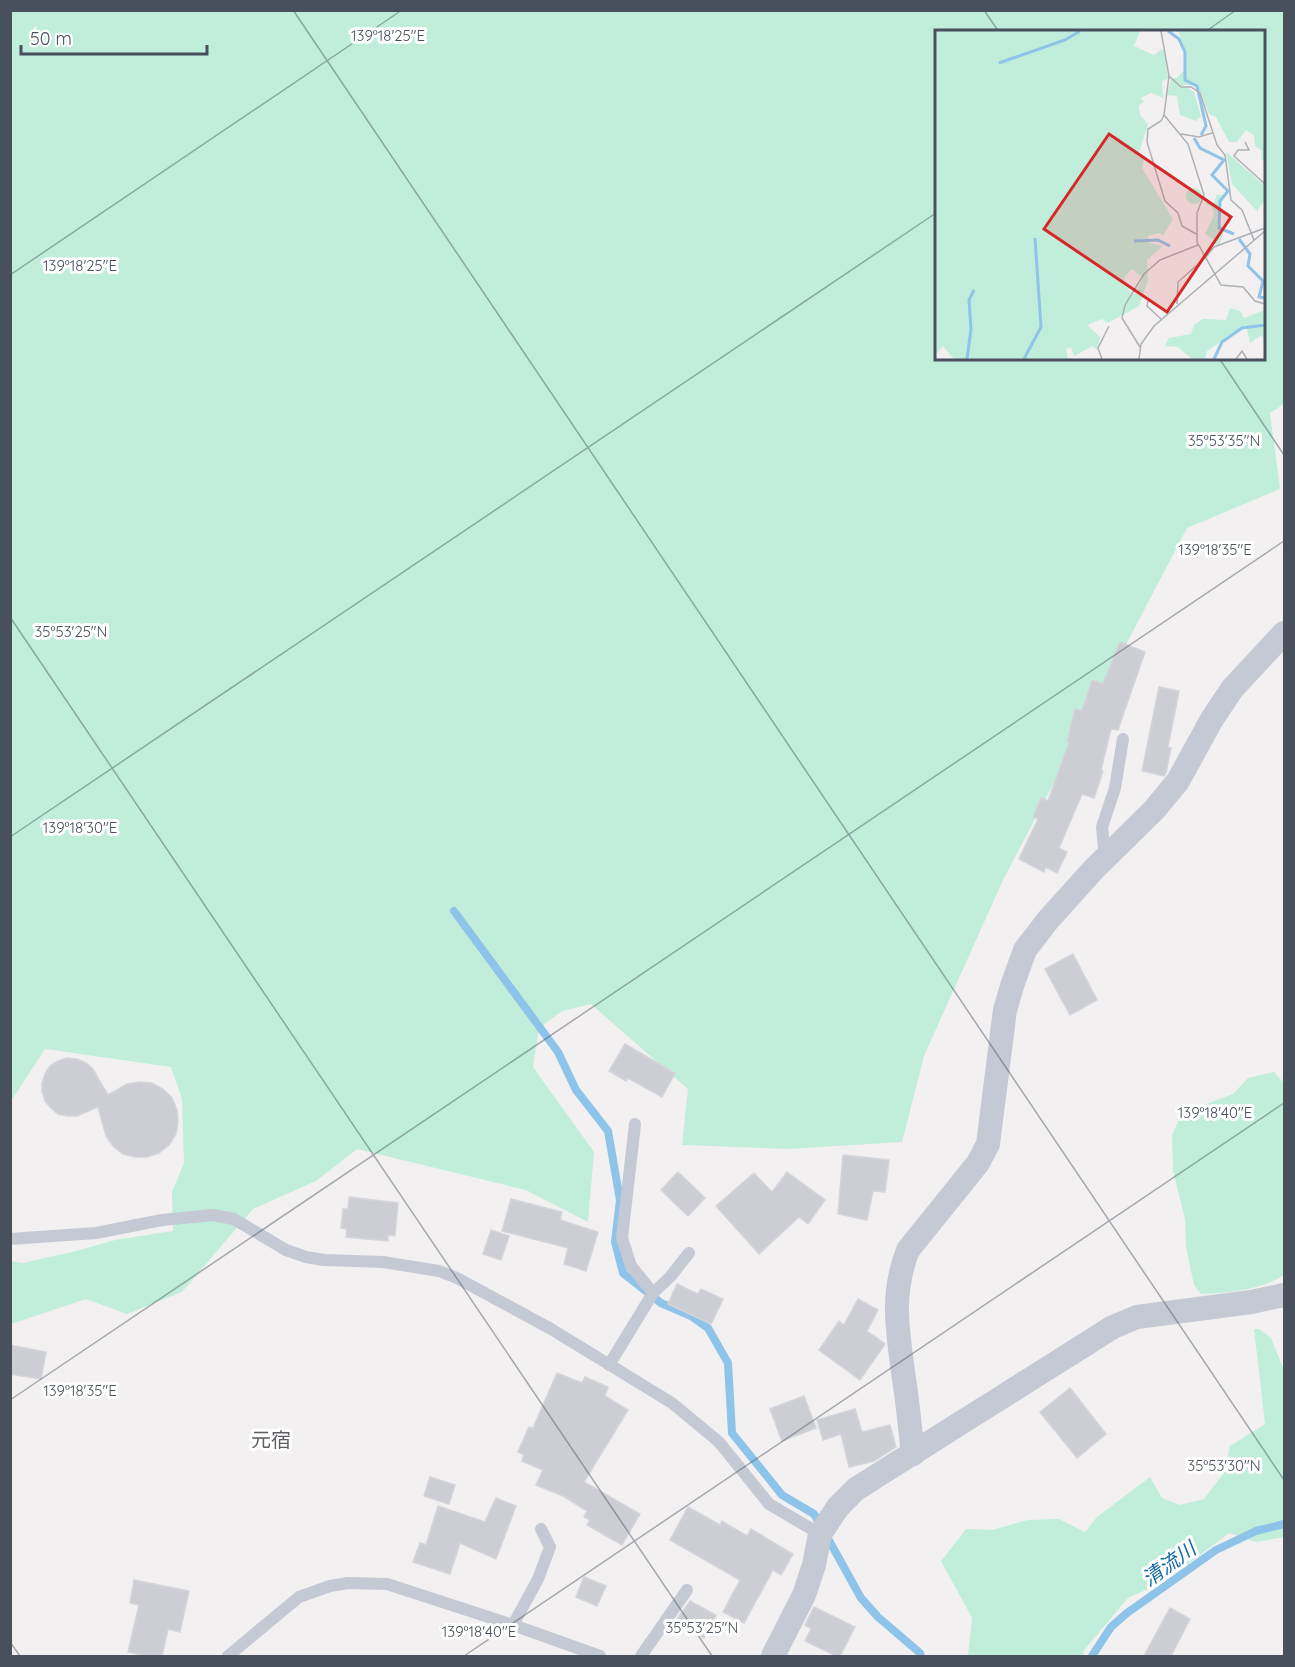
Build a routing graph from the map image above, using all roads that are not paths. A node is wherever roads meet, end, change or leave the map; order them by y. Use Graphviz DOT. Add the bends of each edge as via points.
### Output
graph roads {
  1 [pos="1284,633"];
  2 [pos="1123,739"];
  3 [pos="1105,858"];
  4 [pos="635,1124"];
  5 [pos="10,1239"];
  6 [pos="689,1253"];
  7 [pos="653,1293"];
  8 [pos="1284,1295"];
  9 [pos="609,1365"];
  10 [pos="913,1454"];
  11 [pos="541,1529"];
  12 [pos="820,1534"];
  13 [pos="687,1590"];
  14 [pos="513,1625"];
  15 [pos="228,1656"];
  16 [pos="600,1656"];
  17 [pos="641,1656"];
  18 [pos="773,1656"];
  1 -- 3 [label="street" via="1232,689 1178,781"];
  2 -- 3 [label="lane" via="1115,788 1102,827"];
  3 -- 10 [label="street" via="1025,950 1005,1010 988,1144 978,1164 908,1250 902,1265 896,1315"];
  4 -- 7 [label="lane" via="622,1239 631,1266"];
  5 -- 9 [label="lane" via="96,1233 213,1215 234,1219 286,1250 306,1257 383,1262 439,1271 457,1278"];
  6 -- 7 [label="lane"];
  7 -- 9 [label="lane"];
  8 -- 10 [label="street" via="1137,1317 1113,1327"];
  9 -- 12 [label="lane" via="672,1403 719,1442 770,1504"];
  10 -- 12 [label="street" via="856,1489"];
  11 -- 14 [label="lane" via="550,1547"];
  12 -- 18 [label="street" via="804,1594"];
  13 -- 17 [label="lane"];
  14 -- 15 [label="lane" via="387,1584 348,1583 299,1597"];
  14 -- 16 [label="lane"];
}
